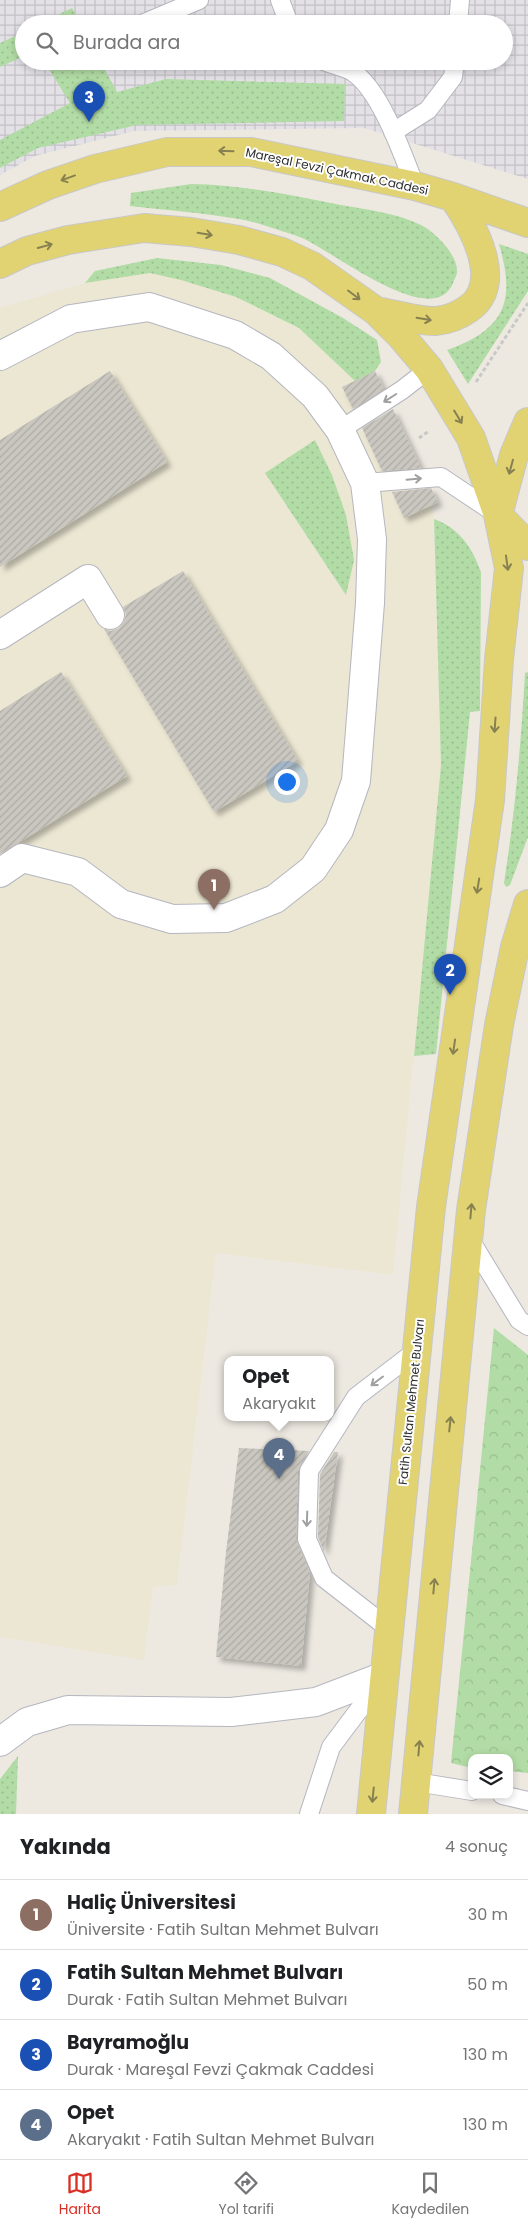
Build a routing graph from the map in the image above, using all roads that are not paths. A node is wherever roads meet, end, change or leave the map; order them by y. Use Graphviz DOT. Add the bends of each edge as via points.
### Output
graph roads {
  1 [pos="199,0"];
  2 [pos="280,0"];
  3 [pos="460,0"];
  4 [pos="163,15"];
  5 [pos="286,15"];
  6 [pos="459,15"];
  7 [pos="348,70"];
  8 [pos="453,70"];
  9 [pos="393,132"];
  10 [pos="415,186"];
  11 [pos="454,197"];
  12 [pos="0,207"];
  13 [pos="528,223"];
  14 [pos="0,264"];
  15 [pos="376,311"];
  16 [pos="0,356"];
  17 [pos="428,369"];
  18 [pos="528,422"];
  19 [pos="340,430"];
  20 [pos="365,483"];
  21 [pos="498,515"];
  22 [pos="528,546"];
  23 [pos="110,615"];
  24 [pos="0,636"];
  25 [pos="0,872"];
  26 [pos="528,904"];
  27 [pos="469,1238"];
  28 [pos="528,1326"];
  29 [pos="416,1352"];
  30 [pos="388,1628"];
  31 [pos="384,1676"];
  32 [pos="0,1742"];
  33 [pos="416,1782"];
  34 [pos="468,1790"];
  35 [pos="513,1798"];
  36 [pos="528,1801"];
  37 [pos="308,1814"];
  38 [pos="371,1814"];
  39 [pos="413,1814"];
  1 -- 4 [label="lane"];
  2 -- 5 [label="lane"];
  3 -- 6 [label="lane"];
  7 -- 9 [label="lane" via="370,92"];
  8 -- 9 [label="lane" via="453,76 428,110"];
  9 -- 10 [label="lane"];
  10 -- 11 [label="main road, Mareşal Fevzi Çakmak Caddesi"];
  10 -- 12 [label="main road, Mareşal Fevzi Çakmak Caddesi, one-way" via="251,152 167,152 95,169 48,185"];
  11 -- 13 [label="main road, Mareşal Fevzi Çakmak Caddesi"];
  15 -- 11 [label="main road, one-way" via="436,321 456,317 474,305 486,283 482,253 469,220"];
  14 -- 15 [label="main road, one-way" via="27,250 103,233 144,228 192,232 282,252 321,272"];
  15 -- 17 [label="main road"];
  16 -- 19 [label="street" via="72,319 150,307 235,335 271,356 315,396"];
  17 -- 19 [label="lane, one-way"];
  17 -- 21 [label="main road, one-way" via="471,438"];
  18 -- 21 [label="main road, one-way" via="514,455"];
  19 -- 20 [label="street"];
  20 -- 21 [label="lane, one-way" via="441,477"];
  20 -- 25 [label="street" via="372,539 356,780 339,830 313,869 275,899 226,918 172,919 121,904 78,872 22,858"];
  21 -- 22 [label="main road"];
  21 -- 29 [label="main road, Fatih Sultan Mehmet Bulvarı, one-way" via="509,568 490,800 431,1206"];
  23 -- 24 [label="street" via="88,579"];
  27 -- 26 [label="main road, one-way" via="499,1025 515,947"];
  27 -- 28 [label="lane" via="519,1320"];
  33 -- 27 [label="main road, one-way"];
  29 -- 30 [label="main road, Fatih Sultan Mehmet Bulvarı"];
  29 -- 30 [label="lane, one-way" via="356,1396 309,1471 307,1539 324,1578"];
  30 -- 31 [label="main road, Fatih Sultan Mehmet Bulvarı"];
  31 -- 32 [label="street" via="316,1702 231,1712 68,1710 27,1722"];
  31 -- 37 [label="lane" via="331,1747"];
  31 -- 38 [label="main road, Fatih Sultan Mehmet Bulvarı, one-way"];
  33 -- 34 [label="lane"];
  33 -- 39 [label="main road"];
  35 -- 36 [label="lane"];
}
